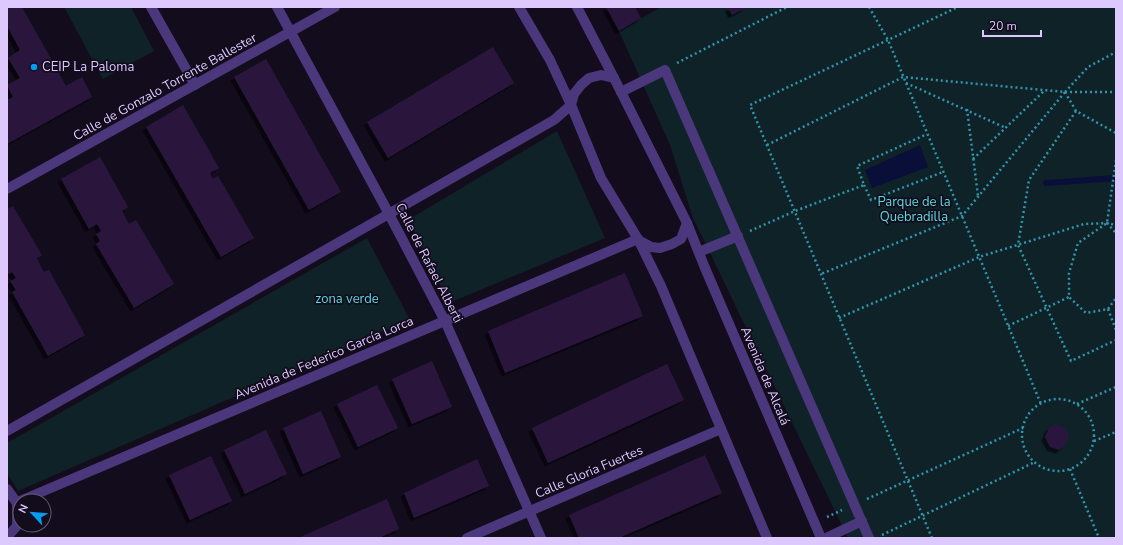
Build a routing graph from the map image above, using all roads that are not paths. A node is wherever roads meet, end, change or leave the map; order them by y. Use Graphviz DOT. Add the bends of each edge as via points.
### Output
graph roads {
  1 [pos="151,7"];
  2 [pos="277,7"];
  3 [pos="335,7"];
  4 [pos="519,7"];
  5 [pos="577,7"];
  6 [pos="290,32"];
  7 [pos="614,78"];
  8 [pos="195,84"];
  9 [pos="621,92"];
  10 [pos="571,105"];
  11 [pos="7,189"];
  12 [pos="389,214"];
  13 [pos="687,223"];
  14 [pos="738,236"];
  15 [pos="638,239"];
  16 [pos="699,252"];
  17 [pos="445,321"];
  18 [pos="721,429"];
  19 [pos="7,431"];
  20 [pos="40,493"];
  21 [pos="530,511"];
  22 [pos="862,521"];
  23 [pos="467,538"];
  24 [pos="542,538"];
  25 [pos="767,538"];
  26 [pos="821,538"];
  27 [pos="826,538"];
  28 [pos="870,538"];
  1 -- 8 [label="street"];
  2 -- 6 [label="street, Calle de Rafael Alberti"];
  3 -- 6 [label="street, Calle de Gonzalo Torrente Ballester"];
  4 -- 10 [label="street" via="550,60"];
  5 -- 7 [label="street, Avenida de Alcalá"];
  6 -- 8 [label="street, Calle de Gonzalo Torrente Ballester"];
  6 -- 12 [label="street, Calle de Rafael Alberti"];
  7 -- 9 [label="street, Avenida de Alcalá"];
  7 -- 10 [label="street" via="601,74 589,78 580,85"];
  8 -- 11 [label="street, Calle de Gonzalo Torrente Ballester"];
  9 -- 13 [label="street, Avenida de Alcalá"];
  9 -- 14 [label="street" via="665,70"];
  10 -- 12 [label="street" via="554,120"];
  10 -- 15 [label="street" via="601,178"];
  12 -- 17 [label="street, Calle de Rafael Alberti"];
  12 -- 19 [label="street"];
  13 -- 15 [label="street" via="681,239 660,248 650,248"];
  13 -- 16 [label="street, Avenida de Alcalá"];
  14 -- 16 [label="street"];
  14 -- 22 [label="street"];
  15 -- 17 [label="street, Avenida de Federico García Lorca"];
  15 -- 18 [label="street" via="661,286"];
  16 -- 26 [label="street, Avenida de Alcalá"];
  17 -- 20 [label="street, Avenida de Federico García Lorca"];
  17 -- 21 [label="street, Calle de Rafael Alberti"];
  18 -- 21 [label="street, Calle Gloria Fuertes"];
  18 -- 25 [label="street"];
  21 -- 23 [label="street, Calle Gloria Fuertes"];
  21 -- 24 [label="street, Calle de Rafael Alberti"];
  22 -- 27 [label="street"];
  22 -- 28 [label="street"];
}
